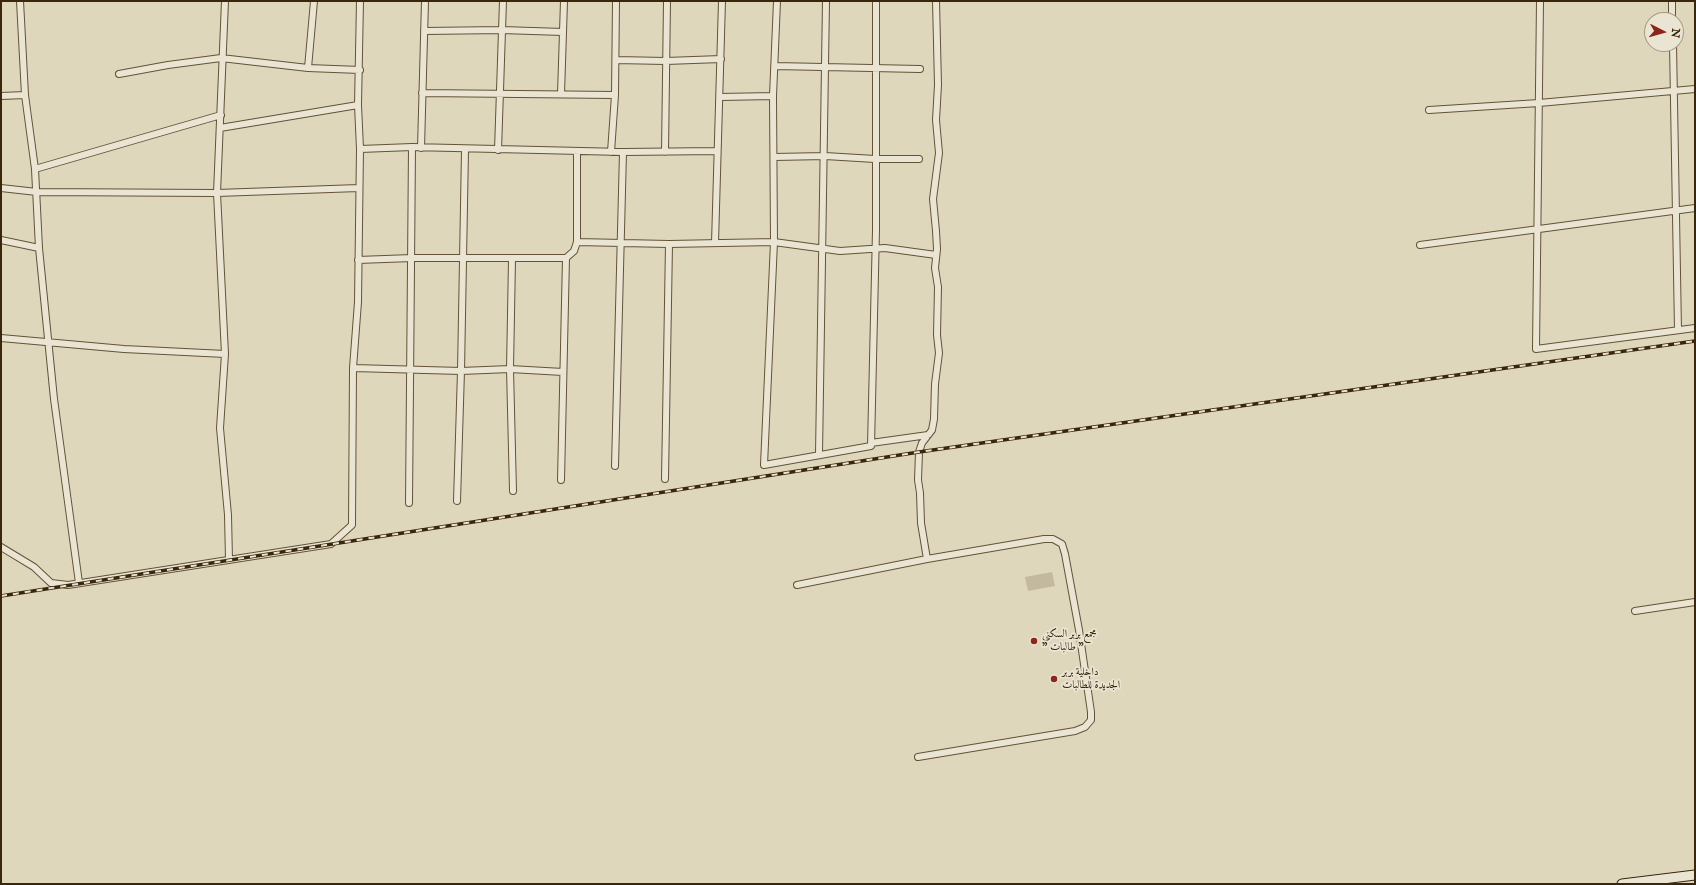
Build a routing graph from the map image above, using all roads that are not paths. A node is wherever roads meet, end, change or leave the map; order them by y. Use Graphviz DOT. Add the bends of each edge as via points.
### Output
graph roads {
  1 [pos="20,1"];
  2 [pos="225,1"];
  3 [pos="314,1"];
  4 [pos="360,1"];
  5 [pos="425,1"];
  6 [pos="503,1"];
  7 [pos="564,1"];
  8 [pos="616,1"];
  9 [pos="667,1"];
  10 [pos="722,1"];
  11 [pos="777,1"];
  12 [pos="826,1"];
  13 [pos="876,1"];
  14 [pos="936,1"];
  15 [pos="1540,1"];
  16 [pos="1672,1"];
  17 [pos="1672,12"];
  18 [pos="502,30"];
  19 [pos="424,31"];
  20 [pos="562,32"];
  21 [pos="1673,52"];
  22 [pos="222,58"];
  23 [pos="721,59"];
  24 [pos="616,60"];
  25 [pos="666,61"];
  26 [pos="775,66"];
  27 [pos="826,67"];
  28 [pos="308,68"];
  29 [pos="876,68"];
  30 [pos="920,69"];
  31 [pos="360,70"];
  32 [pos="119,74"];
  33 [pos="1695,89"];
  34 [pos="1673,92"];
  35 [pos="422,93"];
  36 [pos="500,94"];
  37 [pos="561,94"];
  38 [pos="25,95"];
  39 [pos="615,95"];
  40 [pos="1,96"];
  41 [pos="720,96"];
  42 [pos="773,96"];
  43 [pos="1539,103"];
  44 [pos="358,105"];
  45 [pos="1429,110"];
  46 [pos="221,115"];
  47 [pos="220,128"];
  48 [pos="412,148"];
  49 [pos="421,148"];
  50 [pos="360,150"];
  51 [pos="465,150"];
  52 [pos="498,150"];
  53 [pos="577,151"];
  54 [pos="717,151"];
  55 [pos="611,152"];
  56 [pos="623,152"];
  57 [pos="664,152"];
  58 [pos="824,156"];
  59 [pos="774,157"];
  60 [pos="875,159"];
  61 [pos="919,160"];
  62 [pos="35,169"];
  63 [pos="1,188"];
  64 [pos="359,188"];
  65 [pos="37,192"];
  66 [pos="217,193"];
  67 [pos="1695,208"];
  68 [pos="1677,210"];
  69 [pos="1538,229"];
  70 [pos="1,240"];
  71 [pos="578,242"];
  72 [pos="621,242"];
  73 [pos="774,242"];
  74 [pos="715,243"];
  75 [pos="669,244"];
  76 [pos="1420,245"];
  77 [pos="39,248"];
  78 [pos="823,249"];
  79 [pos="875,249"];
  80 [pos="936,255"];
  81 [pos="412,258"];
  82 [pos="566,258"];
  83 [pos="462,259"];
  84 [pos="512,259"];
  85 [pos="358,260"];
  86 [pos="1695,328"];
  87 [pos="1678,330"];
  88 [pos="1,338"];
  89 [pos="49,343"];
  90 [pos="225,354"];
  91 [pos="353,368"];
  92 [pos="410,368"];
  93 [pos="510,369"];
  94 [pos="461,370"];
  95 [pos="563,372"];
  96 [pos="928,435"];
  97 [pos="871,443"];
  98 [pos="819,454"];
  99 [pos="615,466"];
  100 [pos="665,479"];
  101 [pos="561,480"];
  102 [pos="513,491"];
  103 [pos="457,501"];
  104 [pos="409,503"];
  105 [pos="1,547"];
  106 [pos="229,560"];
  107 [pos="927,560"];
  108 [pos="79,583"];
  109 [pos="797,585"];
  110 [pos="1695,602"];
  111 [pos="1635,611"];
  112 [pos="918,757"];
  113 [pos="1695,875"];
  114 [pos="1622,884"];
  1 -- 38 [label="street"];
  2 -- 22 [label="street"];
  3 -- 28 [label="street"];
  4 -- 31 [label="street"];
  5 -- 19 [label="street"];
  6 -- 18 [label="street"];
  7 -- 20 [label="street"];
  8 -- 24 [label="street"];
  9 -- 25 [label="street"];
  10 -- 23 [label="street"];
  11 -- 26 [label="street"];
  12 -- 27 [label="street"];
  13 -- 29 [label="street"];
  14 -- 80 [label="street" via="936,120 939,153 933,199"];
  15 -- 43 [label="street"];
  16 -- 17 [label="street"];
  18 -- 19 [label="street"];
  18 -- 20 [label="street"];
  18 -- 36 [label="street"];
  19 -- 35 [label="street"];
  20 -- 37 [label="street"];
  21 -- 34 [label="street"];
  22 -- 28 [label="street"];
  22 -- 32 [label="street"];
  22 -- 46 [label="street"];
  23 -- 25 [label="street"];
  23 -- 41 [label="street"];
  24 -- 25 [label="street"];
  24 -- 39 [label="street"];
  25 -- 57 [label="street"];
  26 -- 27 [label="street"];
  26 -- 42 [label="street"];
  27 -- 29 [label="street"];
  27 -- 58 [label="street"];
  28 -- 31 [label="street"];
  29 -- 30 [label="street"];
  29 -- 60 [label="street"];
  31 -- 44 [label="street"];
  33 -- 34 [label="street"];
  34 -- 43 [label="street"];
  34 -- 68 [label="street"];
  35 -- 36 [label="street"];
  35 -- 49 [label="street"];
  36 -- 37 [label="street"];
  36 -- 52 [label="street"];
  37 -- 39 [label="street"];
  38 -- 40 [label="street"];
  38 -- 62 [label="street"];
  39 -- 55 [label="street"];
  41 -- 42 [label="street"];
  41 -- 54 [label="street"];
  42 -- 59 [label="street"];
  43 -- 45 [label="street"];
  43 -- 69 [label="street"];
  44 -- 47 [label="street"];
  44 -- 50 [label="street"];
  46 -- 47 [label="street"];
  46 -- 62 [label="street"];
  47 -- 66 [label="street"];
  48 -- 49 [label="street"];
  48 -- 50 [label="street"];
  48 -- 81 [label="street"];
  49 -- 51 [label="street"];
  50 -- 64 [label="street"];
  51 -- 52 [label="street"];
  51 -- 83 [label="street"];
  52 -- 53 [label="street"];
  53 -- 55 [label="street"];
  53 -- 71 [label="street"];
  54 -- 57 [label="street"];
  54 -- 74 [label="street"];
  55 -- 56 [label="street"];
  56 -- 57 [label="street"];
  56 -- 72 [label="street"];
  58 -- 59 [label="street"];
  58 -- 60 [label="street"];
  58 -- 78 [label="street"];
  59 -- 73 [label="street"];
  60 -- 61 [label="street"];
  60 -- 79 [label="street"];
  62 -- 65 [label="street"];
  63 -- 65 [label="street"];
  64 -- 66 [label="street"];
  64 -- 85 [label="street"];
  65 -- 66 [label="street"];
  65 -- 77 [label="street"];
  66 -- 90 [label="street"];
  67 -- 68 [label="street"];
  68 -- 69 [label="street"];
  68 -- 87 [label="street"];
  69 -- 76 [label="street"];
  69 -- 87 [label="street" via="1536,349"];
  70 -- 77 [label="street"];
  71 -- 72 [label="street"];
  71 -- 82 [label="street" via="574,251"];
  72 -- 75 [label="street"];
  72 -- 99 [label="street"];
  73 -- 74 [label="street"];
  73 -- 78 [label="street"];
  73 -- 98 [label="street" via="764,464"];
  74 -- 75 [label="street"];
  75 -- 100 [label="street"];
  77 -- 89 [label="street"];
  78 -- 79 [label="street"];
  78 -- 98 [label="street"];
  79 -- 80 [label="street"];
  79 -- 97 [label="street"];
  80 -- 96 [label="street" via="939,353 934,419"];
  81 -- 83 [label="street"];
  81 -- 85 [label="street"];
  81 -- 92 [label="street"];
  82 -- 84 [label="street"];
  82 -- 95 [label="street"];
  83 -- 84 [label="street"];
  83 -- 94 [label="street"];
  84 -- 93 [label="street"];
  85 -- 91 [label="street"];
  86 -- 87 [label="street"];
  88 -- 89 [label="street"];
  89 -- 90 [label="street"];
  89 -- 108 [label="street"];
  90 -- 106 [label="street" via="220,428 228,515"];
  91 -- 92 [label="street"];
  91 -- 106 [label="street" via="352,525 330,544"];
  92 -- 94 [label="street"];
  92 -- 104 [label="street"];
  93 -- 94 [label="street"];
  93 -- 95 [label="street"];
  93 -- 102 [label="street"];
  94 -- 103 [label="street"];
  95 -- 101 [label="street"];
  96 -- 97 [label="street"];
  96 -- 107 [label="street" via="919,452 918,480"];
  97 -- 98 [label="street" via="871,446"];
  105 -- 108 [label="street" via="34,567 51,583"];
  106 -- 108 [label="street"];
  107 -- 109 [label="street"];
  107 -- 112 [label="street" via="1044,539 1053,539 1062,544 1092,712 1091,720 1086,727 1075,731"];
  110 -- 111 [label="street"];
  113 -- 114 [label="street"];
}
